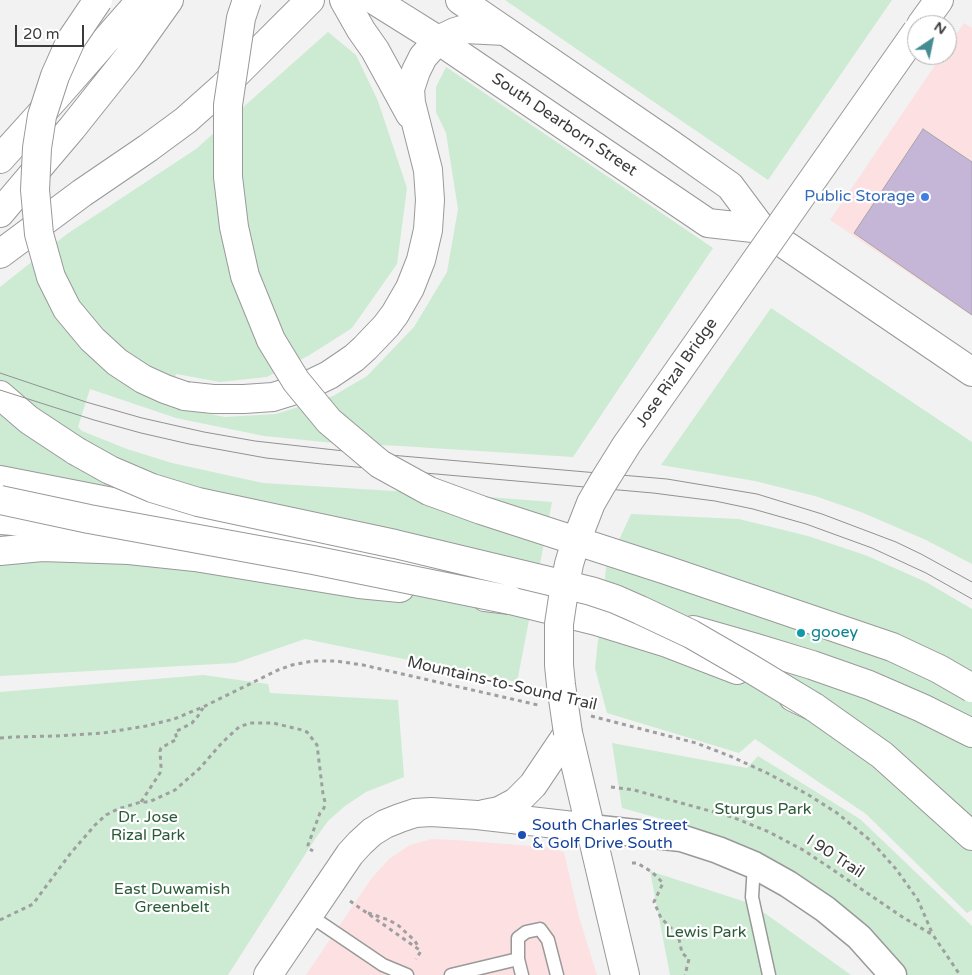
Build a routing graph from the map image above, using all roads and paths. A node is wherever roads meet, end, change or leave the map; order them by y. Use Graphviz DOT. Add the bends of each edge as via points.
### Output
graph roads {
  1 [pos="98,0"];
  2 [pos="141,0"];
  3 [pos="169,0"];
  4 [pos="247,0"];
  5 [pos="310,0"];
  6 [pos="344,0"];
  7 [pos="374,0"];
  8 [pos="460,0"];
  9 [pos="939,0"];
  10 [pos="928,15"];
  11 [pos="505,31"];
  12 [pos="438,40"];
  13 [pos="907,45"];
  14 [pos="416,126"];
  15 [pos="0,159"];
  16 [pos="0,213"];
  17 [pos="762,229"];
  18 [pos="0,254"];
  19 [pos="972,372"];
  20 [pos="0,395"];
  21 [pos="0,480"];
  22 [pos="0,500"];
  23 [pos="0,520"];
  24 [pos="220,523"];
  25 [pos="0,552"];
  26 [pos="510,600"];
  27 [pos="972,688"];
  28 [pos="203,707"];
  29 [pos="547,707"];
  30 [pos="814,707"];
  31 [pos="972,733"];
  32 [pos="0,738"];
  33 [pos="569,742"];
  34 [pos="611,787"];
  35 [pos="141,802"];
  36 [pos="477,815"];
  37 [pos="591,828"];
  38 [pos="972,836"];
  39 [pos="313,851"];
  40 [pos="632,863"];
  41 [pos="754,865"];
  42 [pos="350,901"];
  43 [pos="365,912"];
  44 [pos="309,914"];
  45 [pos="0,920"];
  46 [pos="933,935"];
  47 [pos="421,951"];
  48 [pos="518,959"];
  49 [pos="415,960"];
  50 [pos="380,970"];
  51 [pos="268,975"];
  52 [pos="407,975"];
  53 [pos="450,975"];
  54 [pos="522,975"];
  55 [pos="557,975"];
  56 [pos="625,975"];
  57 [pos="685,975"];
  58 [pos="769,975"];
  59 [pos="894,975"];
  60 [pos="960,975"];
  1 -- 14 [label="main road, bridge" via="71,40 42,116 35,190 39,234 51,277 67,309 92,340 117,362 165,389 185,396 213,399 273,397 329,375 366,348 395,314 410,288 428,230 428,170"];
  2 -- 15 [label="main road"];
  3 -- 16 [label="main road" via="121,67"];
  4 -- 27 [label="main road, bridge" via="241,18 228,106 228,177 234,227 246,276 271,340 296,381 330,421 380,464 429,491 892,647"];
  5 -- 18 [label="main road" via="186,120"];
  6 -- 14 [label="main road"];
  7 -- 12 [label="main road, South Dearborn Street"];
  8 -- 11 [label="main road, South Dearborn Street"];
  9 -- 10 [label="main road"];
  11 -- 12 [label="main road" via="465,29"];
  11 -- 17 [label="main road, South Dearborn Street" via="730,186"];
  12 -- 14 [label="main road" via="423,57 410,88"];
  12 -- 17 [label="main road, South Dearborn Street" via="708,223"];
  13 -- 33 [label="main road, Jose Rizal Bridge, bridge" via="628,444 591,503 569,564 559,624 559,665"];
  17 -- 19 [label="main road, South Dearborn Street"];
  20 -- 30 [label="main road, bridge" via="29,420 76,451 152,488 198,502 395,544 591,591 690,634"];
  21 -- 24 [label="main road"];
  22 -- 26 [label="main road, bridge"];
  23 -- 24 [label="main road, bridge" via="114,530"];
  24 -- 31 [label="main road, bridge" via="576,600 748,645 869,685"];
  25 -- 26 [label="main road, bridge" via="42,547 129,550 195,557 359,584"];
  26 -- 30 [label="main road, bridge" via="668,643 739,670"];
  28 -- 29 [label="path, Mountains-to-Sound Trail" via="292,665 336,661"];
  28 -- 32 [label="path, Mountains-to-Sound Trail" via="174,719 104,733"];
  28 -- 35 [label="path" via="192,723 175,732 177,739 161,748 160,773"];
  30 -- 38 [label="main road" via="882,755"];
  33 -- 36 [label="main road" via="516,802 499,811"];
  33 -- 37 [label="main road, Jose Rizal Bridge"];
  33 -- 46 [label="path, Mountains-to-Sound Trail" via="696,743 767,772 830,808 871,841 918,900"];
  34 -- 46 [label="path, I 90 Trail" via="723,814 769,832 805,851"];
  35 -- 39 [label="path" via="149,802 175,790 244,724 273,723 302,730 317,745 325,802 308,845"];
  35 -- 45 [label="path" via="106,815 70,854 33,904"];
  36 -- 37 [label="main road"];
  36 -- 44 [label="main road" via="415,813 385,824 350,854"];
  37 -- 41 [label="street" via="681,838"];
  37 -- 56 [label="main road, Jose Rizal Bridge"];
  40 -- 57 [label="path" via="652,872 663,883 654,902 661,918 678,939 682,953 689,959"];
  41 -- 58 [label="lane" via="752,897"];
  41 -- 59 [label="street" via="825,908 859,937"];
  42 -- 43 [label="path"];
  43 -- 47 [label="path"];
  43 -- 47 [label="path" via="399,926"];
  44 -- 50 [label="lane"];
  44 -- 51 [label="main road"];
  46 -- 60 [label="path, I 90 Trail"];
  47 -- 49 [label="path"];
  48 -- 53 [label="lane"];
  48 -- 54 [label="lane"];
  48 -- 55 [label="lane" via="518,938 526,932 540,929 548,940"];
  50 -- 52 [label="lane"];
}
